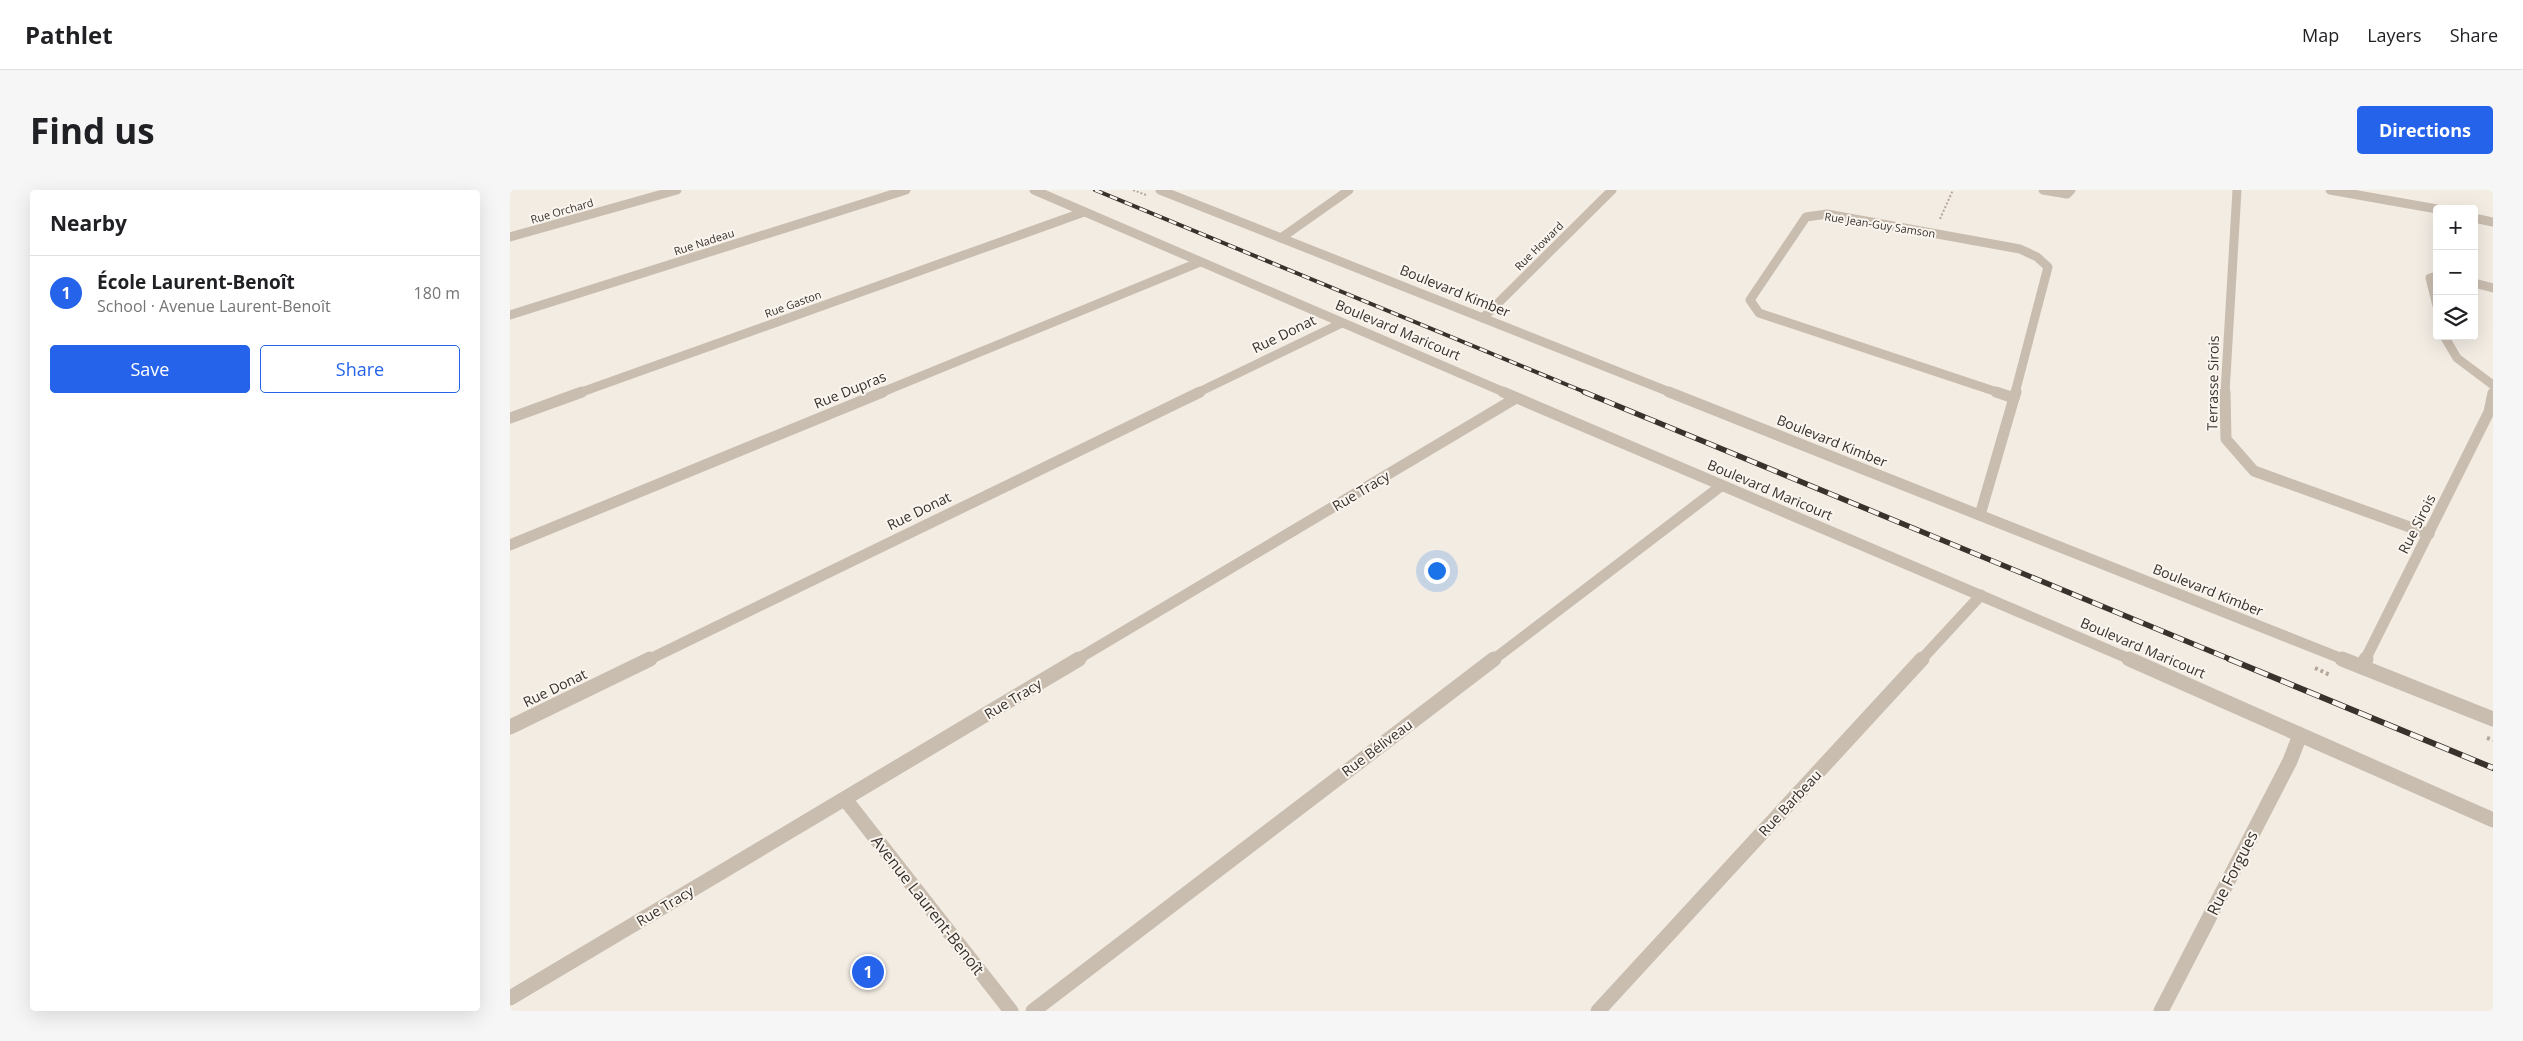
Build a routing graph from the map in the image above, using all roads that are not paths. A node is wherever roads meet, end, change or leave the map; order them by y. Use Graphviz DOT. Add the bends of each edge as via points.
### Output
graph roads {
  1 [pos="677,190"];
  2 [pos="906,190"];
  3 [pos="1034,190"];
  4 [pos="1349,190"];
  5 [pos="1612,190"];
  6 [pos="2043,190"];
  7 [pos="2071,190"];
  8 [pos="2237,190"];
  9 [pos="2330,190"];
  10 [pos="1168,191"];
  11 [pos="2433,208"];
  12 [pos="1084,212"];
  13 [pos="2478,219"];
  14 [pos="2493,222"];
  15 [pos="510,237"];
  16 [pos="1281,238"];
  17 [pos="1200,262"];
  18 [pos="2433,277"];
  19 [pos="2478,284"];
  20 [pos="2493,288"];
  21 [pos="2433,290"];
  22 [pos="510,315"];
  23 [pos="1483,318"];
  24 [pos="1342,323"];
  25 [pos="2445,340"];
  26 [pos="2493,384"];
  27 [pos="2493,393"];
  28 [pos="1516,398"];
  29 [pos="2014,398"];
  30 [pos="2491,413"];
  31 [pos="510,418"];
  32 [pos="1721,486"];
  33 [pos="1980,515"];
  34 [pos="2429,534"];
  35 [pos="510,545"];
  36 [pos="1981,595"];
  37 [pos="2362,667"];
  38 [pos="2493,719"];
  39 [pos="510,727"];
  40 [pos="2300,735"];
  41 [pos="845,799"];
  42 [pos="2493,820"];
  43 [pos="510,998"];
  44 [pos="1011,1011"];
  45 [pos="1033,1011"];
  46 [pos="1598,1011"];
  47 [pos="2161,1011"];
  1 -- 15 [label="street, Rue Orchard"];
  2 -- 22 [label="street, Rue Nadeau"];
  3 -- 12 [label="street, Boulevard Maricourt"];
  4 -- 16 [label="street"];
  5 -- 23 [label="street, Rue Howard"];
  6 -- 7 [label="street" via="2067,194"];
  8 -- 34 [label="street, Terrasse Sirois" via="2225,375 2226,439 2254,471"];
  9 -- 11 [label="street"];
  10 -- 16 [label="street, Boulevard Kimber"];
  12 -- 17 [label="street, Boulevard Maricourt"];
  12 -- 31 [label="street, Rue Gaston"];
  13 -- 14 [label="street"];
  16 -- 23 [label="street, Boulevard Kimber"];
  17 -- 24 [label="street, Boulevard Maricourt"];
  17 -- 35 [label="street, Rue Dupras"];
  18 -- 21 [label="street" via="2430,278"];
  19 -- 20 [label="street"];
  23 -- 33 [label="street, Boulevard Kimber"];
  24 -- 28 [label="street, Boulevard Maricourt"];
  24 -- 39 [label="street, Rue Donat"];
  25 -- 26 [label="street" via="2455,356"];
  27 -- 30 [label="street, Rue Sirois"];
  28 -- 32 [label="street, Boulevard Maricourt"];
  28 -- 41 [label="street, Rue Tracy"];
  29 -- 29 [label="street, Rue Jean-Guy Samson" via="1759,313 1750,300 1806,217 1827,214 2020,249 2048,267"];
  29 -- 33 [label="street, Rue Jean-Guy Samson"];
  30 -- 34 [label="street, Rue Sirois"];
  32 -- 36 [label="street, Boulevard Maricourt"];
  32 -- 45 [label="street, Rue Béliveau"];
  33 -- 37 [label="street, Boulevard Kimber"];
  34 -- 37 [label="street, Rue Sirois"];
  36 -- 40 [label="street, Boulevard Maricourt"];
  36 -- 46 [label="street, Rue Barbeau"];
  37 -- 38 [label="street, Boulevard Kimber"];
  40 -- 42 [label="street, Boulevard Maricourt"];
  40 -- 47 [label="street, Rue Forgues" via="2290,761"];
  41 -- 43 [label="street, Rue Tracy"];
  41 -- 44 [label="street, Avenue Laurent-Benoît"];
}
